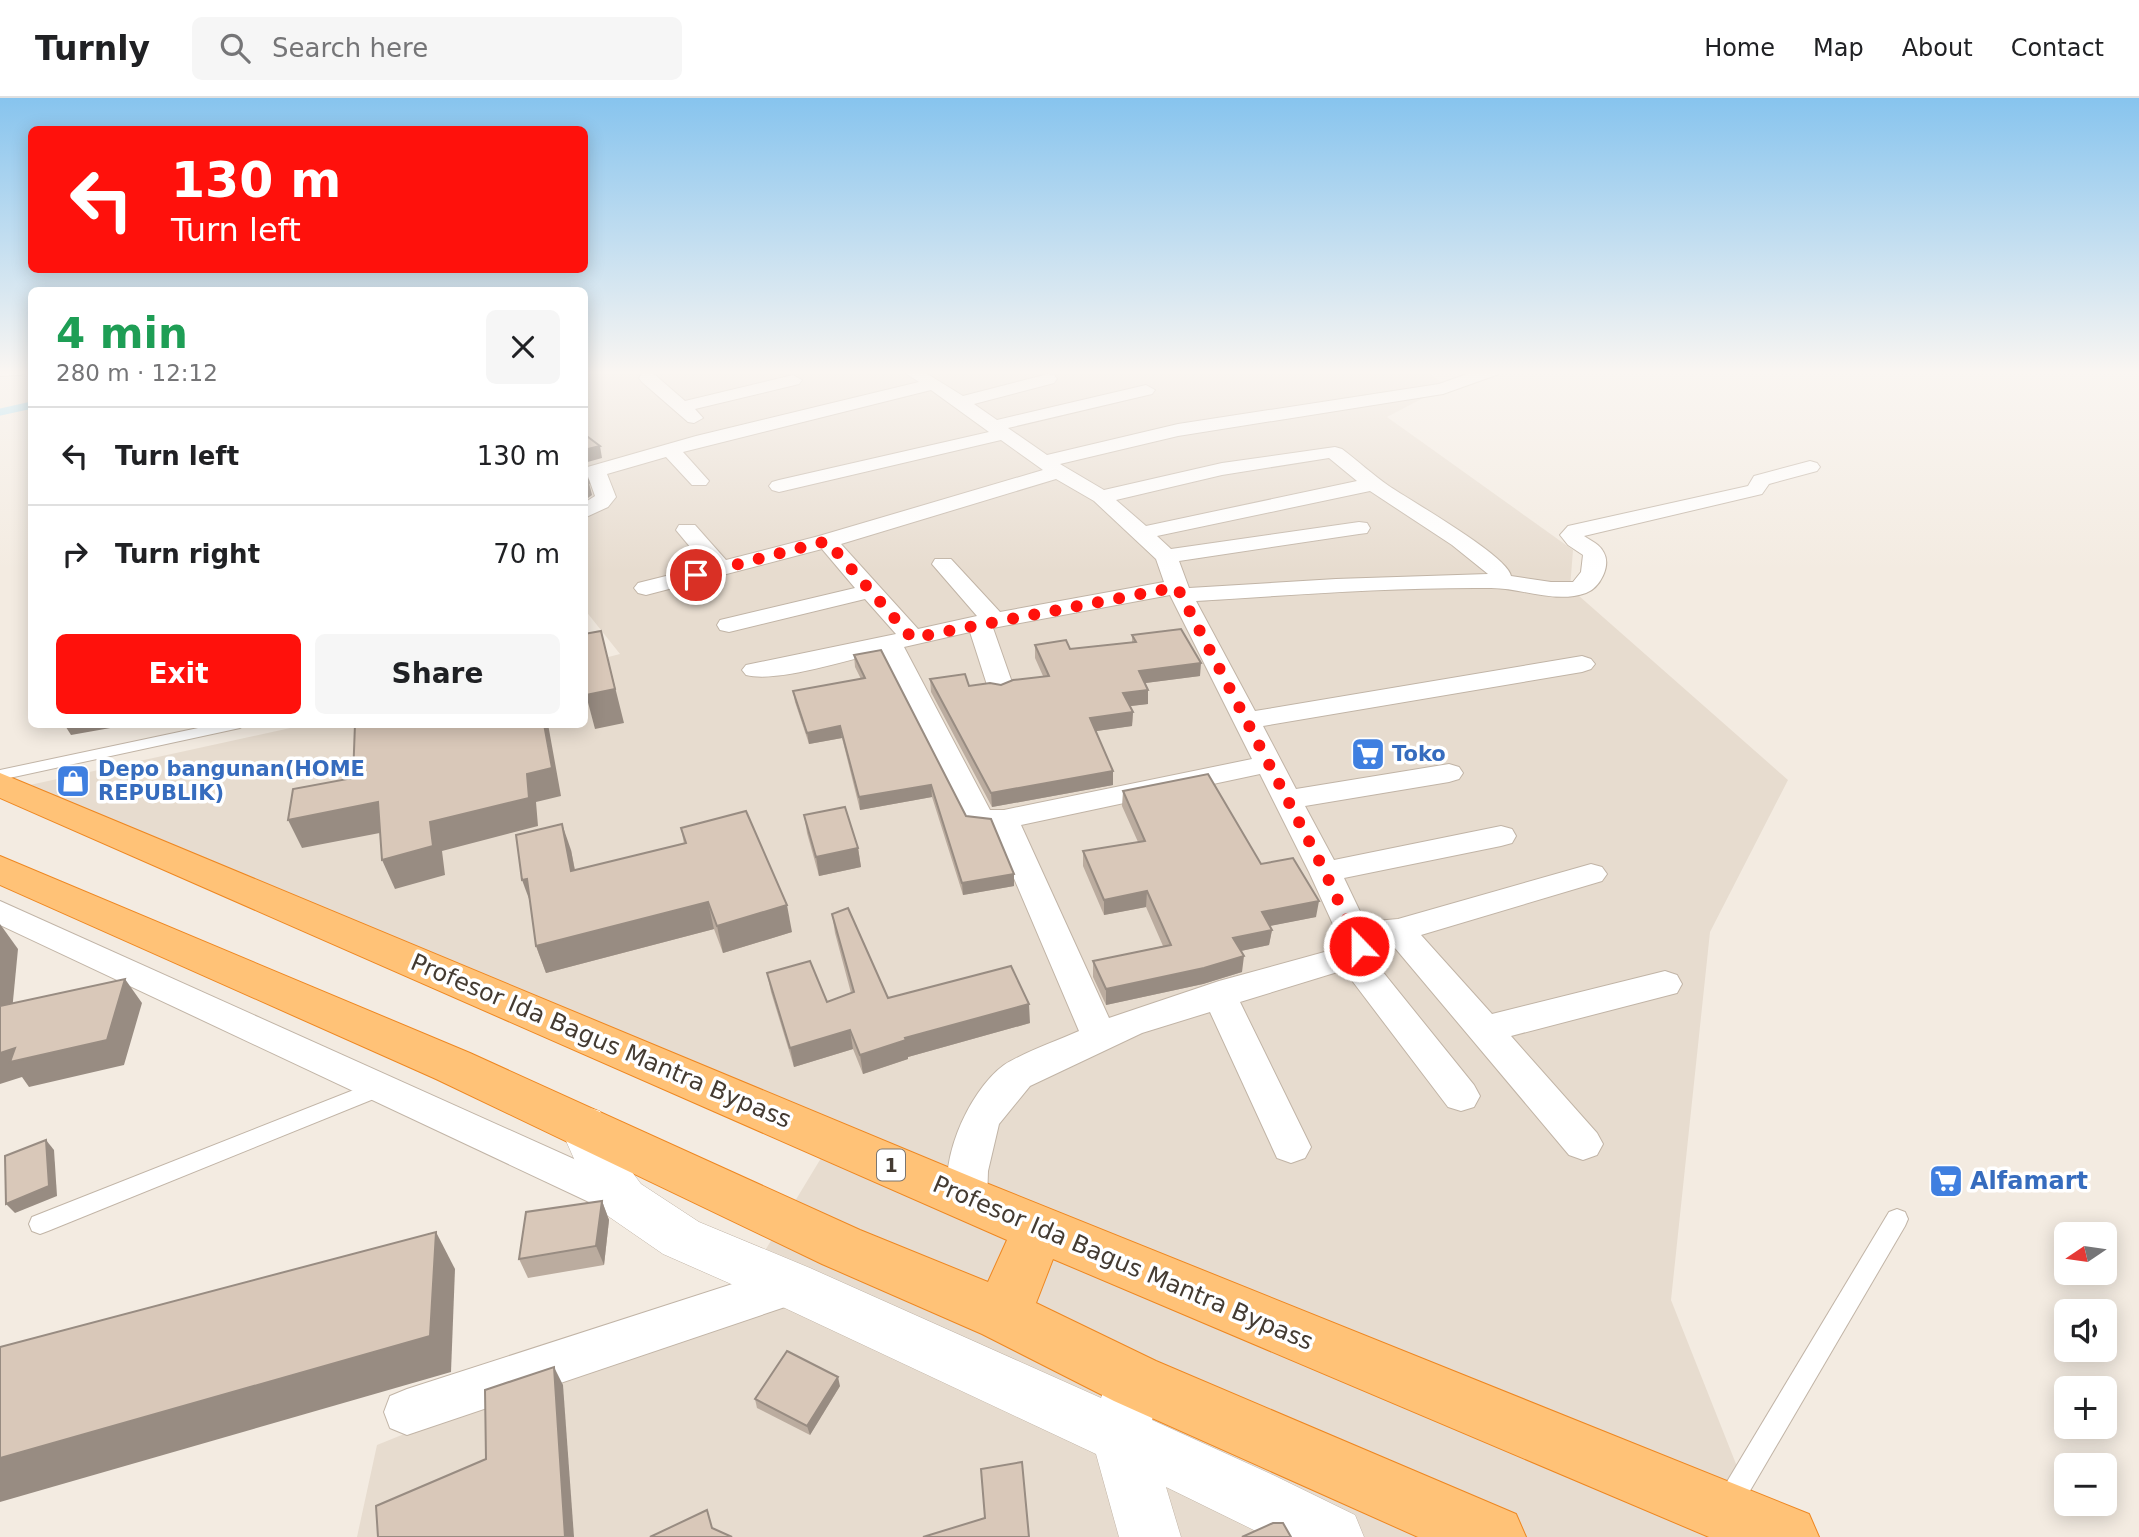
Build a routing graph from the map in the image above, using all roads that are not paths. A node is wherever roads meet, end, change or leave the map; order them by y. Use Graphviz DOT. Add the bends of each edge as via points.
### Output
graph roads {
  1 [pos="715,437"];
  2 [pos="971,437"];
  3 [pos="1009,437"];
  4 [pos="1153,437"];
  5 [pos="1186,437"];
  6 [pos="670,449"];
  7 [pos="1051,467"];
  8 [pos="1810,467"];
  9 [pos="1222,469"];
  10 [pos="590,472"];
  11 [pos="699,481"];
  12 [pos="1373,484"];
  13 [pos="779,486"];
  14 [pos="1101,497"];
  15 [pos="588,510"];
  16 [pos="1359,528"];
  17 [pos="687,530"];
  18 [pos="1143,533"];
  19 [pos="827,541"];
  20 [pos="1166,556"];
  21 [pos="943,564"];
  22 [pos="721,569"];
  23 [pos="1496,580"];
  24 [pos="646,589"];
  25 [pos="870,591"];
  26 [pos="1180,591"];
  27 [pos="987,622"];
  28 [pos="729,625"];
  29 [pos="901,640"];
  30 [pos="1582,664"];
  31 [pos="755,670"];
  32 [pos="1001,688"];
  33 [pos="1246,721"];
  34 [pos="221,728"];
  35 [pos="1267,764"];
  36 [pos="1449,773"];
  37 [pos="0,775"];
  38 [pos="0,784"];
  39 [pos="1286,800"];
  40 [pos="1004,818"];
  41 [pos="1501,836"];
  42 [pos="0,869"];
  43 [pos="1325,872"];
  44 [pos="1591,874"];
  45 [pos="0,912"];
  46 [pos="1398,930"];
  47 [pos="1354,946"];
  48 [pos="1665,984"];
  49 [pos="1219,994"];
  50 [pos="1483,1030"];
  51 [pos="1099,1036"];
  52 [pos="380,1088"];
  53 [pos="1461,1096"];
  54 [pos="583,1125"];
  55 [pos="1583,1144"];
  56 [pos="1291,1147"];
  57 [pos="623,1199"];
  58 [pos="967,1199"];
  59 [pos="1896,1219"];
  60 [pos="40,1224"];
  61 [pos="1039,1229"];
  62 [pos="791,1286"];
  63 [pos="1002,1315"];
  64 [pos="1135,1381"];
  65 [pos="407,1412"];
  66 [pos="1121,1438"];
  67 [pos="1723,1512"];
  68 [pos="1150,1537"];
  69 [pos="1333,1537"];
  70 [pos="1493,1537"];
  71 [pos="1786,1537"];
  1 -- 6 [label="street"];
  2 -- 13 [label="street"];
  3 -- 7 [label="street"];
  4 -- 7 [label="street"];
  5 -- 9 [label="street"];
  6 -- 10 [label="street"];
  6 -- 11 [label="street"];
  7 -- 14 [label="street"];
  7 -- 19 [label="street"];
  8 -- 23 [label="street" via="1761,480 1755,490 1576,531 1571,535 1595,552 1597,559 1592,576 1581,587 1562,590"];
  9 -- 12 [label="street" via="1328,452"];
  9 -- 14 [label="street"];
  10 -- 15 [label="street" via="605,499"];
  12 -- 18 [label="street"];
  12 -- 23 [label="street" via="1485,559 1501,573"];
  14 -- 18 [label="street"];
  16 -- 20 [label="street"];
  17 -- 22 [label="street"];
  18 -- 20 [label="street"];
  19 -- 22 [label="street"];
  19 -- 25 [label="street"];
  20 -- 26 [label="street"];
  21 -- 27 [label="street"];
  22 -- 24 [label="street"];
  23 -- 26 [label="street"];
  25 -- 28 [label="street"];
  25 -- 29 [label="street"];
  26 -- 27 [label="street"];
  26 -- 33 [label="street"];
  27 -- 29 [label="street"];
  27 -- 32 [label="street"];
  29 -- 31 [label="street"];
  29 -- 40 [label="street" via="978,818"];
  30 -- 33 [label="street"];
  33 -- 35 [label="street"];
  34 -- 37 [label="lane"];
  35 -- 39 [label="street"];
  35 -- 40 [label="street"];
  36 -- 39 [label="street"];
  38 -- 58 [label="highway, Profesor Ida Bagus Mantra Bypass / 1"];
  39 -- 43 [label="street"];
  40 -- 51 [label="street"];
  41 -- 43 [label="street"];
  42 -- 54 [label="highway"];
  43 -- 47 [label="street"];
  44 -- 46 [label="street"];
  45 -- 52 [label="street"];
  46 -- 47 [label="street"];
  46 -- 50 [label="street"];
  47 -- 49 [label="street"];
  47 -- 53 [label="street"];
  48 -- 50 [label="street"];
  49 -- 51 [label="street"];
  49 -- 56 [label="street"];
  50 -- 55 [label="street"];
  51 -- 58 [label="street" via="1017,1076 981,1118 968,1171"];
  52 -- 57 [label="street"];
  52 -- 60 [label="lane"];
  54 -- 57 [label="street" via="604,1173"];
  54 -- 63 [label="highway" via="841,1247"];
  57 -- 62 [label="street" via="681,1238"];
  58 -- 61 [label="highway, Profesor Ida Bagus Mantra Bypass / 1"];
  59 -- 67 [label="lane"];
  61 -- 63 [label="highway"];
  61 -- 67 [label="highway, Profesor Ida Bagus Mantra Bypass / 1"];
  62 -- 65 [label="street"];
  62 -- 66 [label="street"];
  63 -- 64 [label="highway"];
  64 -- 66 [label="street"];
  64 -- 70 [label="highway"];
  66 -- 68 [label="street"];
  66 -- 69 [label="street"];
  67 -- 71 [label="highway, Profesor Ida Bagus Mantra Bypass / 1"];
}
